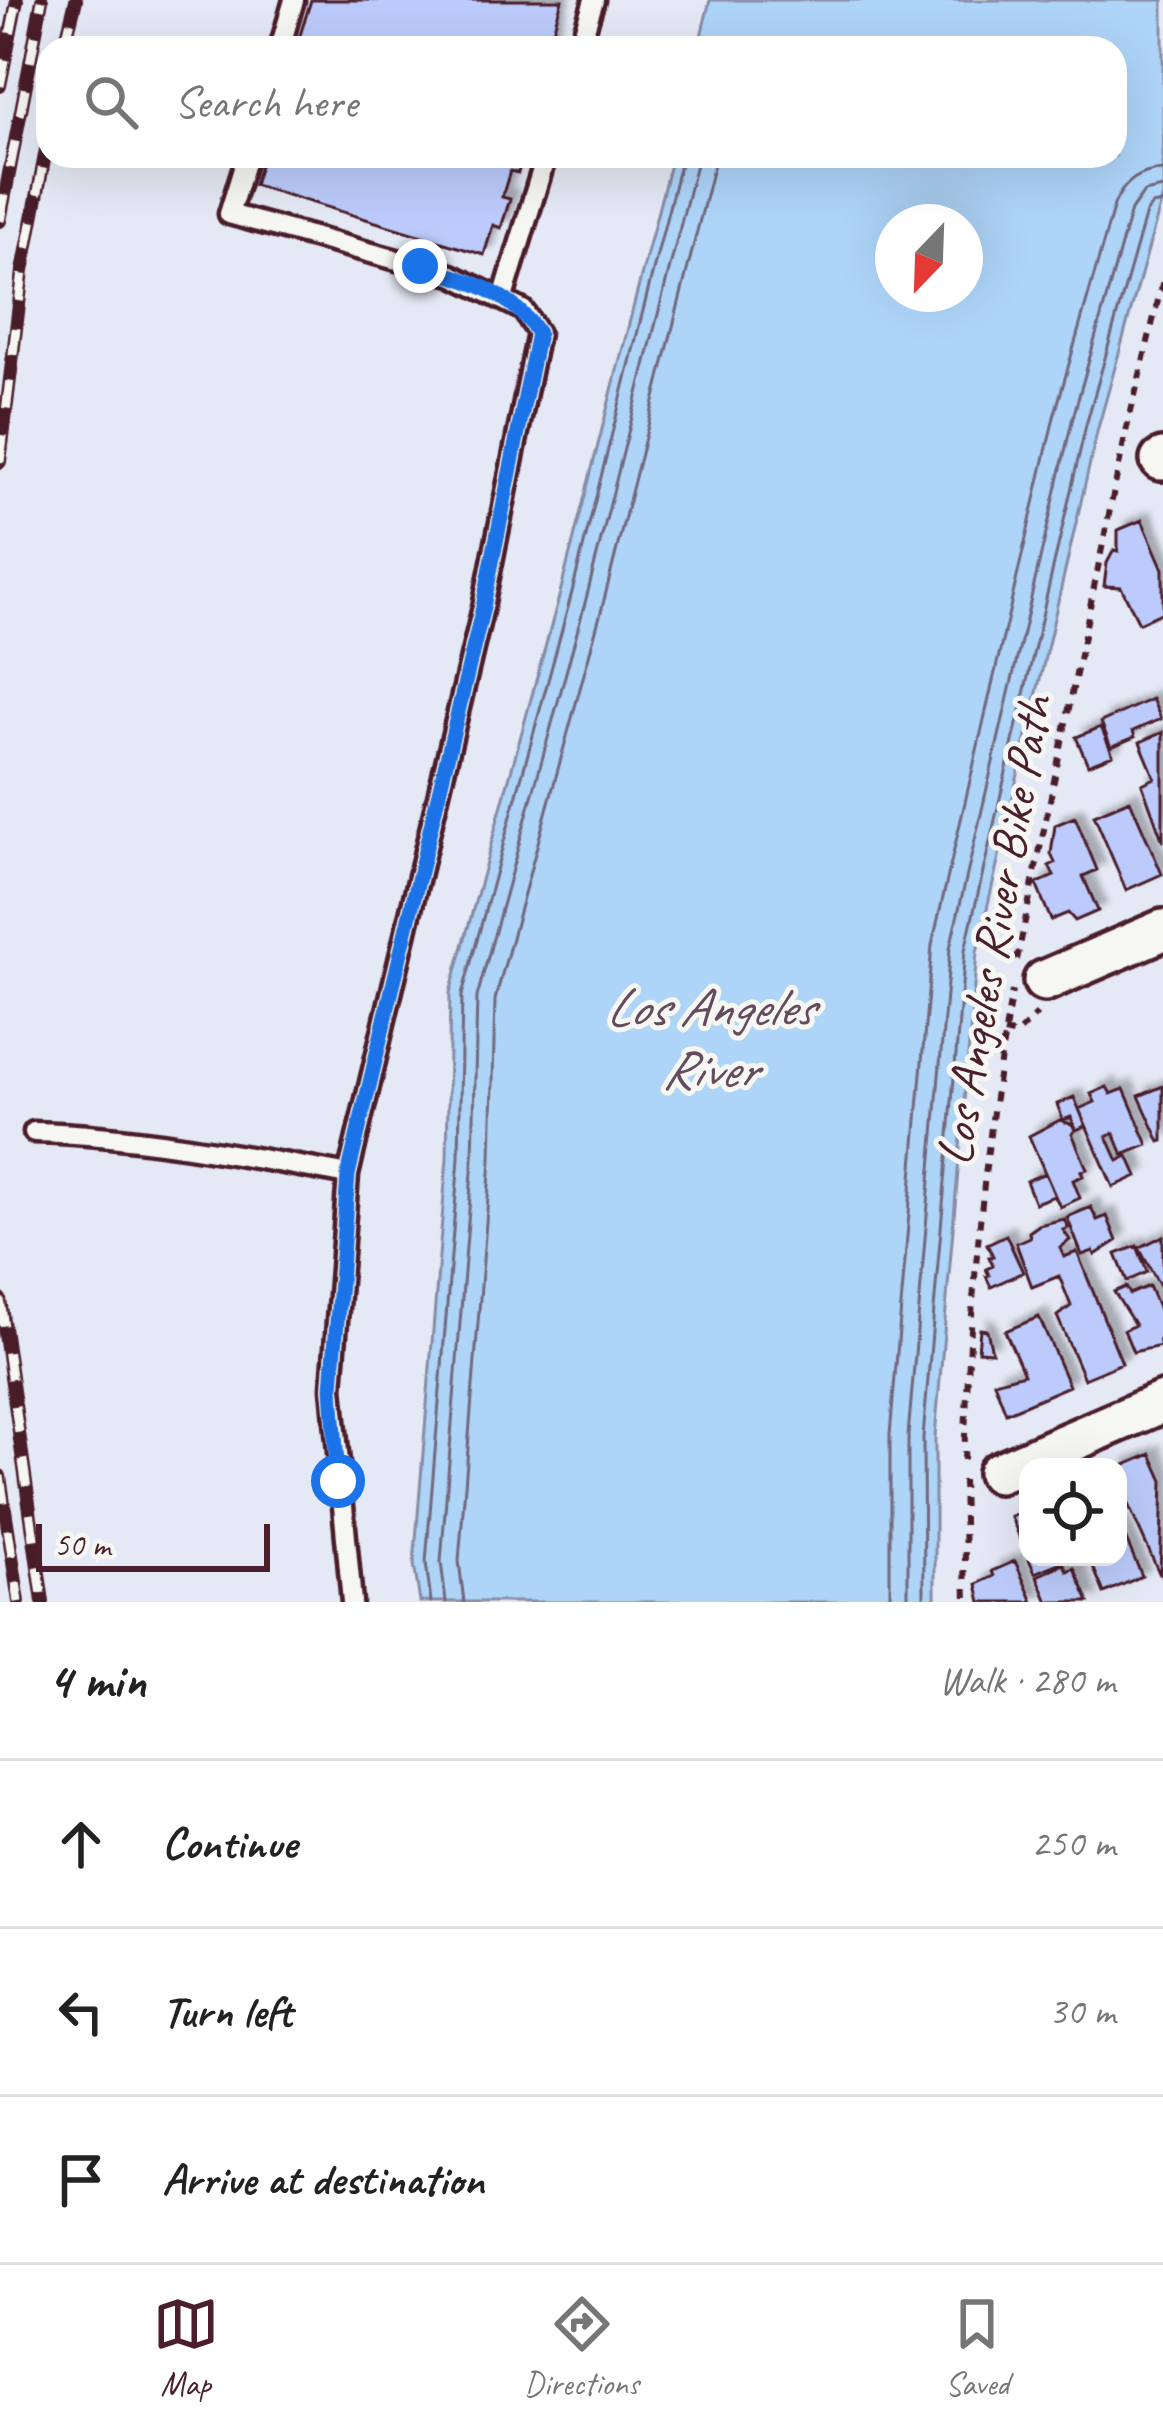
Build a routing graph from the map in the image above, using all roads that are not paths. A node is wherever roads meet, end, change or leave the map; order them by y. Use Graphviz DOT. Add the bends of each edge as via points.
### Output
graph roads {
  1 [pos="294,0"];
  2 [pos="594,0"];
  3 [pos="284,36"];
  4 [pos="583,36"];
  5 [pos="243,168"];
  6 [pos="542,168"];
  7 [pos="503,298"];
  8 [pos="1163,930"];
  9 [pos="1024,980"];
  10 [pos="34,1132"];
  11 [pos="348,1175"];
  12 [pos="1163,1402"];
  13 [pos="998,1473"];
  14 [pos="352,1602"];
  1 -- 3 [label="lane"];
  2 -- 4 [label="lane"];
  5 -- 7 [label="lane" via="230,214 452,275"];
  6 -- 7 [label="lane"];
  7 -- 11 [label="lane" via="538,333 483,607"];
  8 -- 9 [label="street"];
  10 -- 11 [label="lane" via="188,1147"];
  11 -- 14 [label="lane" via="332,1388"];
  12 -- 13 [label="street"];
}
